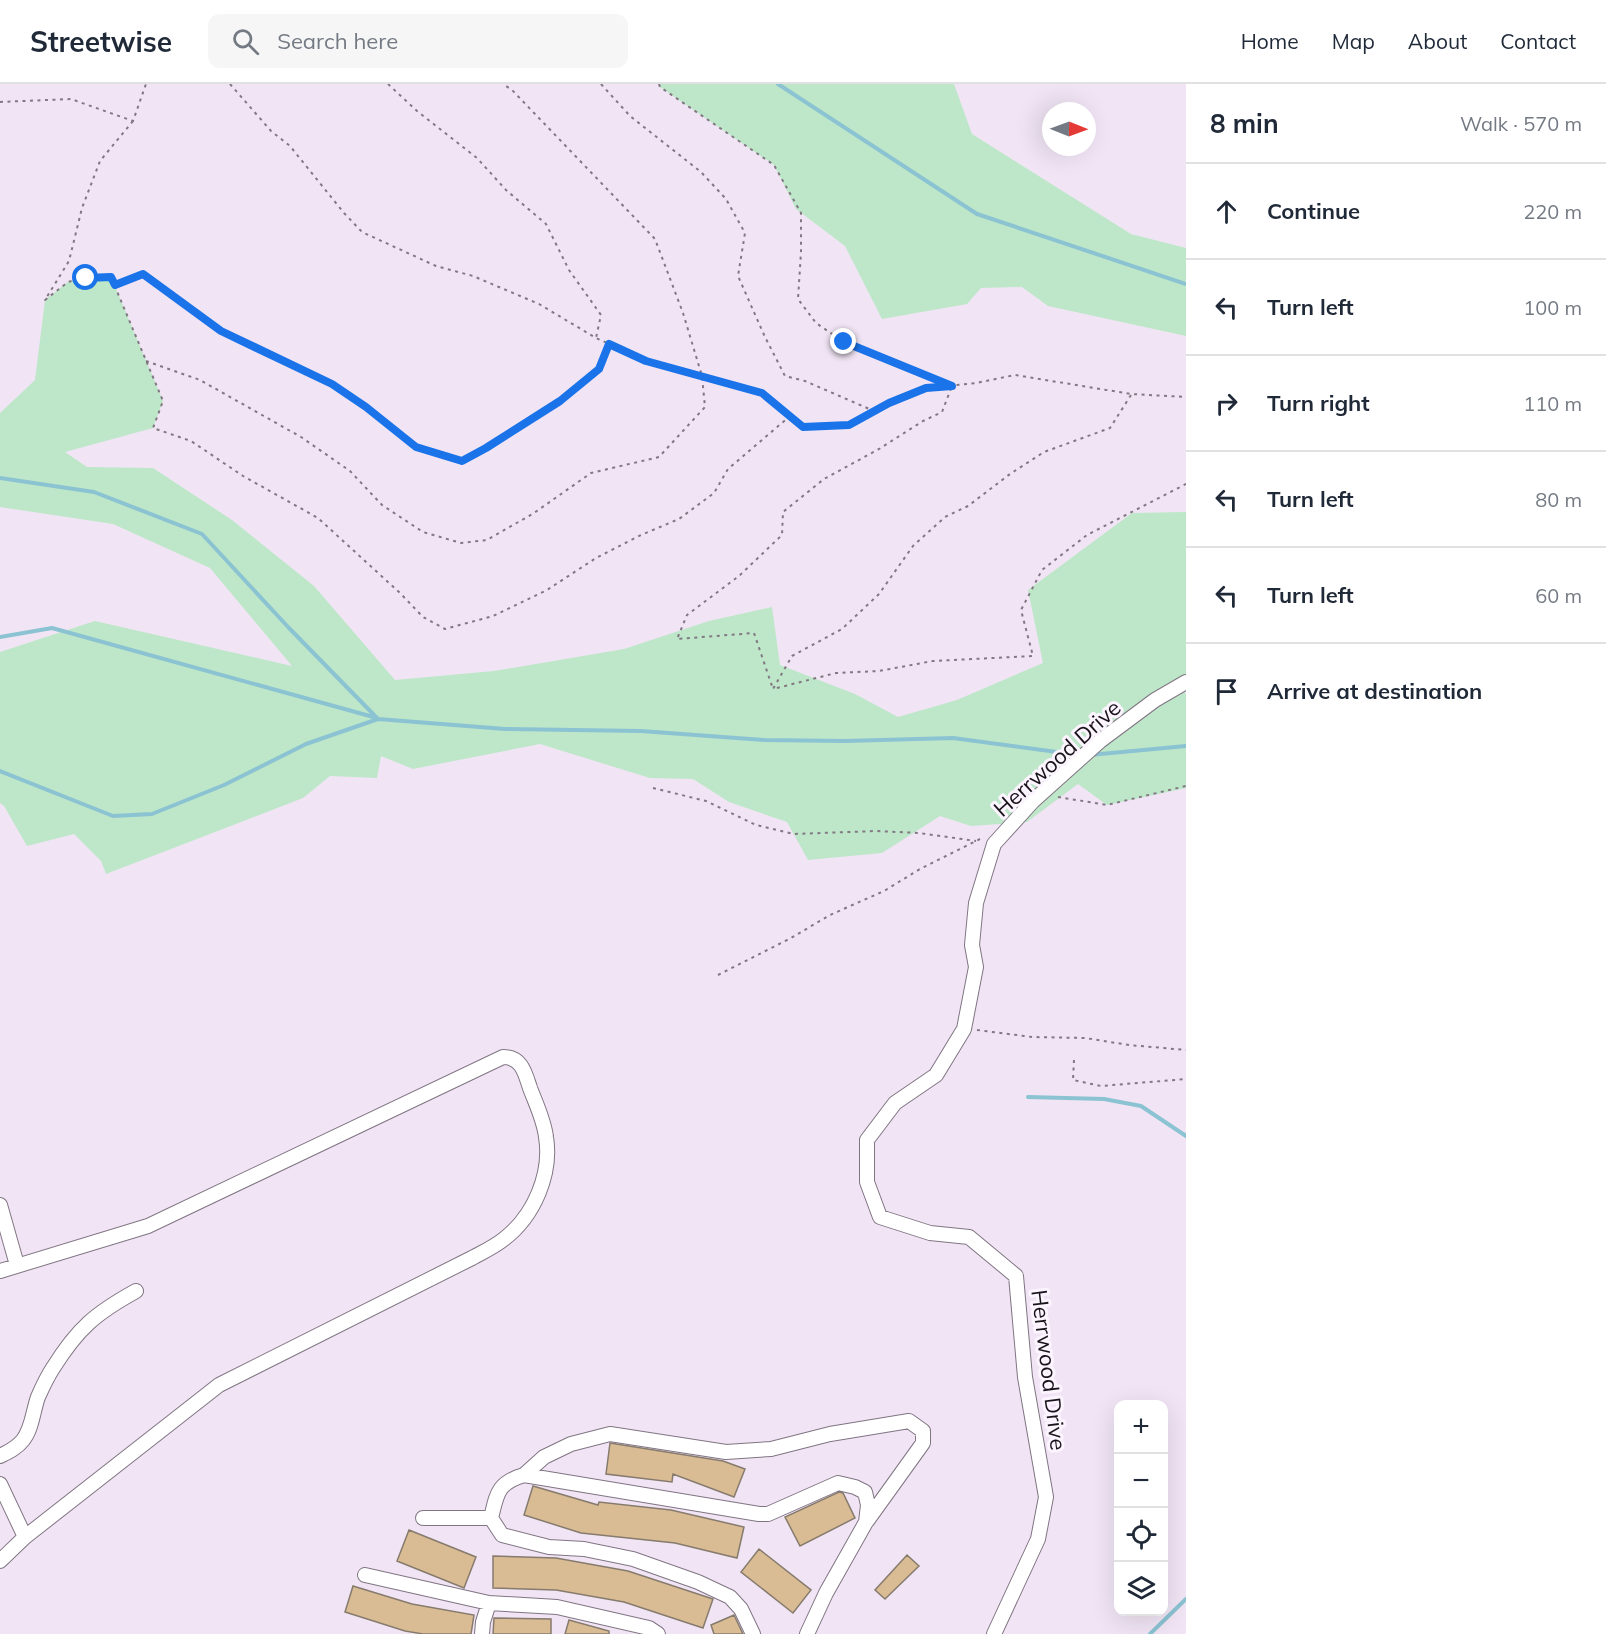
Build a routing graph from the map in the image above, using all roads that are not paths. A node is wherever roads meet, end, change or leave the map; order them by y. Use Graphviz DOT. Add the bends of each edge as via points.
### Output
graph roads {
  1 [pos="1186,682"];
  2 [pos="0,1205"];
  3 [pos="17,1266"];
  4 [pos="0,1271"];
  5 [pos="136,1291"];
  6 [pos="0,1456"];
  7 [pos="524,1475"];
  8 [pos="0,1484"];
  9 [pos="423,1518"];
  10 [pos="490,1518"];
  11 [pos="866,1522"];
  12 [pos="25,1537"];
  13 [pos="0,1561"];
  14 [pos="365,1575"];
  15 [pos="489,1603"];
  16 [pos="482,1634"];
  17 [pos="658,1634"];
  18 [pos="753,1634"];
  19 [pos="807,1634"];
  20 [pos="994,1634"];
  1 -- 20 [label="street, Herrwood Drive" via="1100,741 1041,794 994,844 976,903 972,945 976,967 964,1029 936,1075 895,1103 867,1140 867,1182 880,1217 930,1233 969,1237 1016,1276 1025,1377 1046,1497 1038,1539"];
  2 -- 3 [label="street"];
  3 -- 4 [label="street"];
  3 -- 12 [label="street" via="148,1226 503,1057 510,1057 522,1067 544,1124 546,1173 529,1211 505,1239 219,1385"];
  5 -- 6 [label="street" via="107,1307 74,1338 47,1379 27,1435"];
  7 -- 10 [label="street" via="509,1479 498,1492"];
  7 -- 11 [label="street" via="768,1514 838,1483 865,1492"];
  7 -- 11 [label="street" via="544,1457 571,1444 610,1434 726,1452 771,1449 909,1421 923,1431 923,1443"];
  8 -- 12 [label="street"];
  9 -- 10 [label="street"];
  10 -- 18 [label="street" via="502,1535 549,1547 633,1559 714,1589 730,1597 741,1609"];
  11 -- 19 [label="street"];
  12 -- 13 [label="street"];
  14 -- 15 [label="street"];
  15 -- 16 [label="street"];
  15 -- 17 [label="street" via="557,1607"];
}
